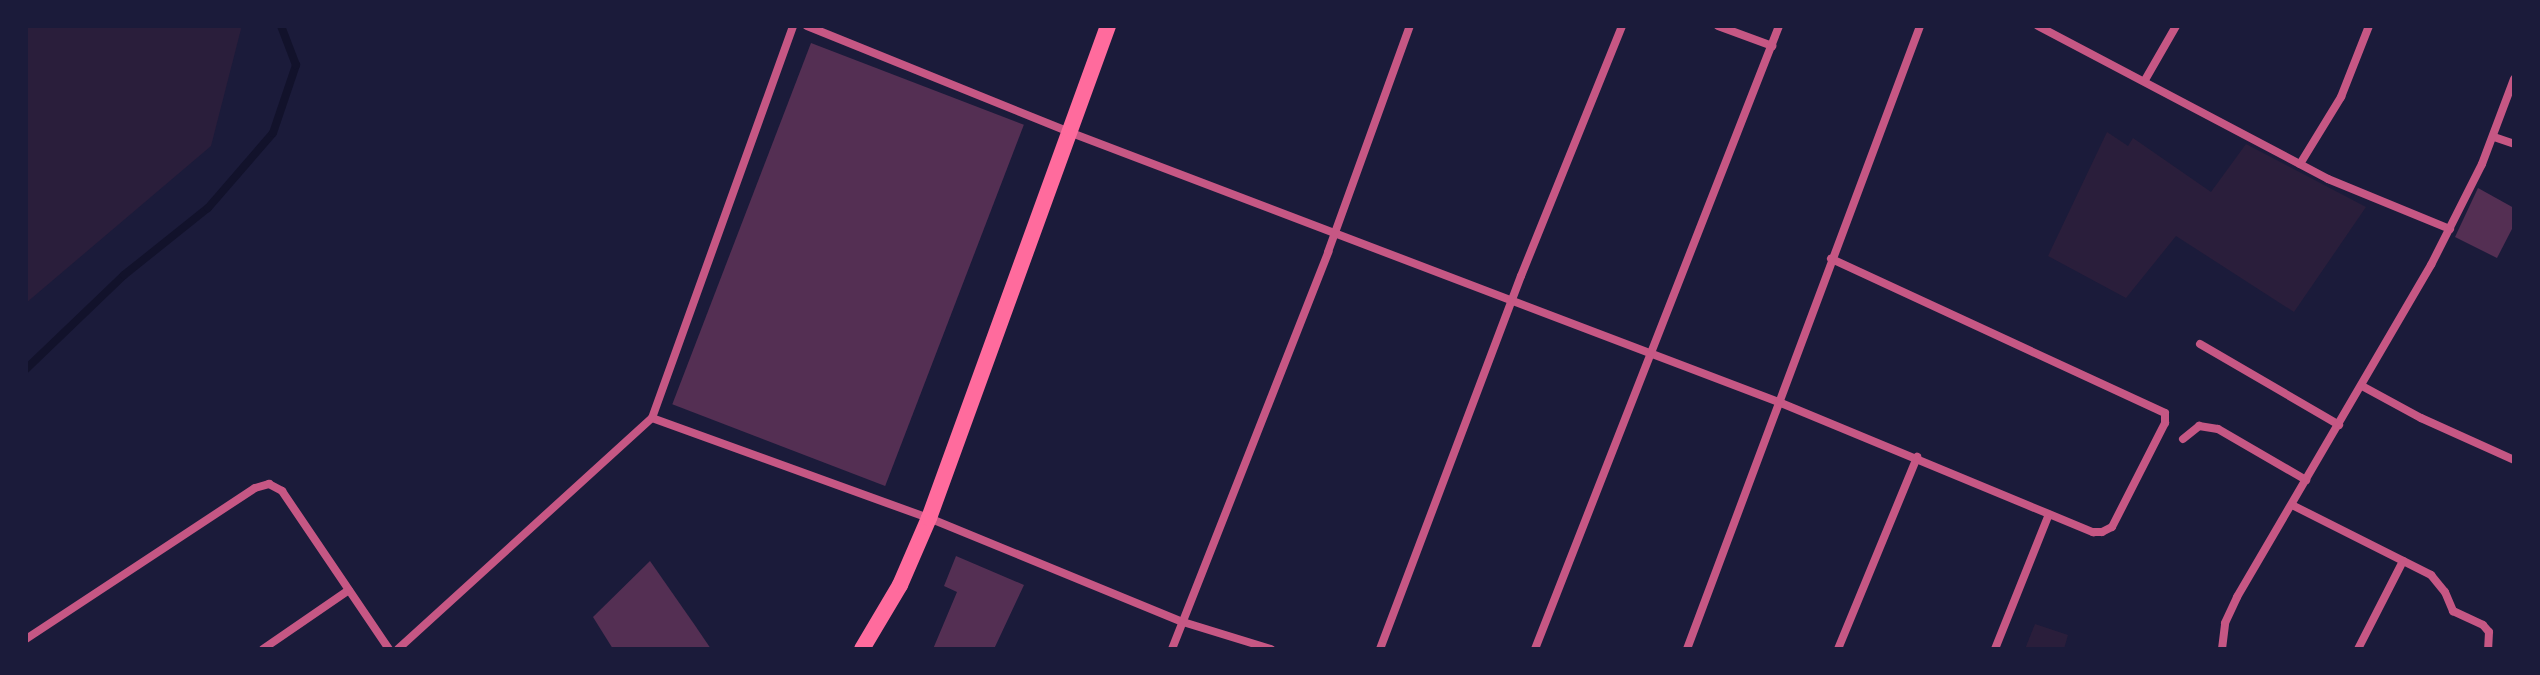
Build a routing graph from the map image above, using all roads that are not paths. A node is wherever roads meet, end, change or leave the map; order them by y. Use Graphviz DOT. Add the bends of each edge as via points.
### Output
graph roads {
  1 [pos="793,26"];
  2 [pos="807,26"];
  3 [pos="1108,26"];
  4 [pos="1410,26"];
  5 [pos="1622,26"];
  6 [pos="1718,26"];
  7 [pos="1779,26"];
  8 [pos="1920,26"];
  9 [pos="2038,26"];
  10 [pos="2176,26"];
  11 [pos="2369,26"];
  12 [pos="1772,46"];
  13 [pos="2514,79"];
  14 [pos="2145,80"];
  15 [pos="1069,132"];
  16 [pos="2494,137"];
  17 [pos="2514,144"];
  18 [pos="2300,164"];
  19 [pos="2450,229"];
  20 [pos="1335,232"];
  21 [pos="1831,259"];
  22 [pos="1513,299"];
  23 [pos="2200,344"];
  24 [pos="1651,354"];
  25 [pos="2362,386"];
  26 [pos="1781,403"];
  27 [pos="652,418"];
  28 [pos="2339,425"];
  29 [pos="2183,439"];
  30 [pos="1917,457"];
  31 [pos="2514,460"];
  32 [pos="2306,480"];
  33 [pos="2292,505"];
  34 [pos="2049,514"];
  35 [pos="929,518"];
  36 [pos="2403,561"];
  37 [pos="349,590"];
  38 [pos="1183,622"];
  39 [pos="26,639"];
  40 [pos="263,649"];
  41 [pos="389,649"];
  42 [pos="398,649"];
  43 [pos="862,649"];
  44 [pos="1172,649"];
  45 [pos="1271,649"];
  46 [pos="1380,649"];
  47 [pos="1535,649"];
  48 [pos="1687,649"];
  49 [pos="1838,649"];
  50 [pos="1995,649"];
  51 [pos="2222,649"];
  52 [pos="2358,649"];
  53 [pos="2488,649"];
  1 -- 27 [label="street"];
  2 -- 15 [label="street"];
  3 -- 15 [label="main road"];
  4 -- 20 [label="street"];
  5 -- 22 [label="street"];
  6 -- 12 [label="street"];
  7 -- 12 [label="street"];
  8 -- 21 [label="street"];
  9 -- 14 [label="street"];
  10 -- 14 [label="street"];
  11 -- 18 [label="street" via="2341,97"];
  12 -- 24 [label="street"];
  13 -- 16 [label="street"];
  14 -- 18 [label="street"];
  15 -- 20 [label="street"];
  15 -- 35 [label="main road"];
  16 -- 17 [label="street"];
  16 -- 19 [label="street"];
  18 -- 19 [label="street"];
  19 -- 25 [label="street"];
  20 -- 22 [label="street"];
  20 -- 38 [label="street"];
  21 -- 26 [label="street"];
  21 -- 34 [label="street" via="2165,413 2165,423 2112,527 2093,532"];
  22 -- 24 [label="street"];
  22 -- 46 [label="street"];
  23 -- 28 [label="street"];
  24 -- 26 [label="street"];
  24 -- 47 [label="street"];
  25 -- 28 [label="street"];
  25 -- 31 [label="street"];
  26 -- 30 [label="street"];
  26 -- 48 [label="street"];
  27 -- 35 [label="street"];
  27 -- 42 [label="street"];
  28 -- 32 [label="street"];
  29 -- 32 [label="street" via="2199,426 2218,429"];
  30 -- 34 [label="street"];
  30 -- 49 [label="street"];
  32 -- 33 [label="street"];
  33 -- 36 [label="street"];
  33 -- 51 [label="street" via="2237,597 2225,623"];
  34 -- 50 [label="street"];
  35 -- 38 [label="street"];
  35 -- 43 [label="main road" via="900,585"];
  36 -- 52 [label="street"];
  36 -- 53 [label="street" via="2431,575 2453,611 2483,625 2489,632"];
  37 -- 39 [label="street" via="273,484 255,488"];
  37 -- 40 [label="street"];
  37 -- 41 [label="street"];
  38 -- 44 [label="street"];
  38 -- 45 [label="street"];
}
